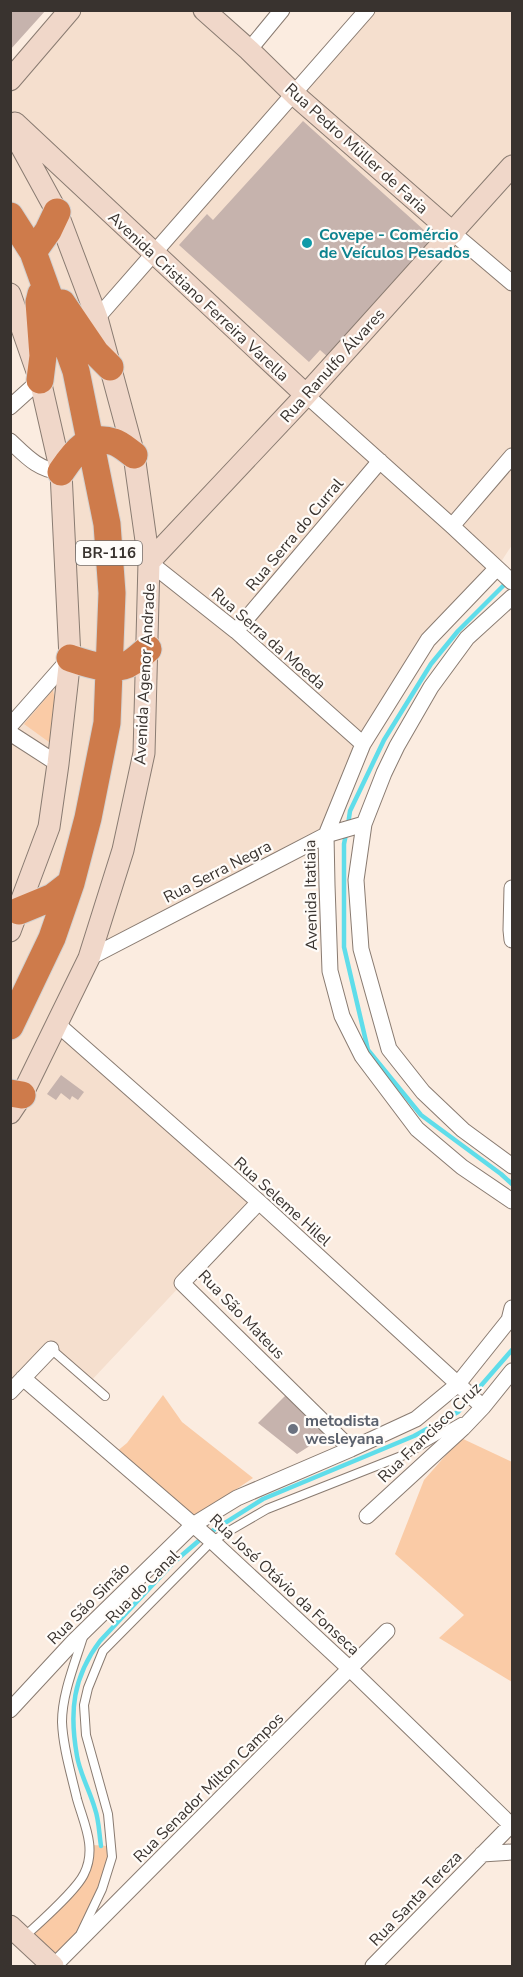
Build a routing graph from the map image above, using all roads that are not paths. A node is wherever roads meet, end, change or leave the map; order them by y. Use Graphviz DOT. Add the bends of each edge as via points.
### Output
graph roads {
  1 [pos="70,10"];
  2 [pos="204,10"];
  3 [pos="282,10"];
  4 [pos="367,10"];
  5 [pos="249,50"];
  6 [pos="10,80"];
  7 [pos="295,95"];
  8 [pos="10,118"];
  9 [pos="10,126"];
  10 [pos="513,166"];
  11 [pos="57,212"];
  12 [pos="10,216"];
  13 [pos="453,233"];
  14 [pos="22,250"];
  15 [pos="155,254"];
  16 [pos="513,284"];
  17 [pos="45,285"];
  18 [pos="10,294"];
  19 [pos="98,318"];
  20 [pos="110,367"];
  21 [pos="40,380"];
  22 [pos="306,395"];
  23 [pos="10,407"];
  24 [pos="91,440"];
  25 [pos="10,441"];
  26 [pos="134,455"];
  27 [pos="513,456"];
  28 [pos="380,460"];
  29 [pos="61,472"];
  30 [pos="452,526"];
  31 [pos="149,562"];
  32 [pos="496,569"];
  33 [pos="513,582"];
  34 [pos="513,597"];
  35 [pos="236,631"];
  36 [pos="148,649"];
  37 [pos="70,658"];
  38 [pos="110,668"];
  39 [pos="10,726"];
  40 [pos="10,733"];
  41 [pos="363,744"];
  42 [pos="58,764"];
  43 [pos="364,824"];
  44 [pos="326,835"];
  45 [pos="71,883"];
  46 [pos="513,888"];
  47 [pos="15,921"];
  48 [pos="513,940"];
  49 [pos="89,958"];
  50 [pos="56,1023"];
  51 [pos="10,1026"];
  52 [pos="14,1100"];
  53 [pos="513,1166"];
  54 [pos="513,1201"];
  55 [pos="259,1202"];
  56 [pos="513,1308"];
  57 [pos="51,1349"];
  58 [pos="513,1371"];
  59 [pos="23,1378"];
  60 [pos="457,1385"];
  61 [pos="10,1392"];
  62 [pos="105,1396"];
  63 [pos="483,1407"];
  64 [pos="351,1449"];
  65 [pos="367,1516"];
  66 [pos="194,1525"];
  67 [pos="212,1541"];
  68 [pos="86,1629"];
  69 [pos="387,1632"];
  70 [pos="351,1669"];
  71 [pos="10,1710"];
  72 [pos="512,1825"];
  73 [pos="513,1852"];
  74 [pos="483,1854"];
  75 [pos="17,1932"];
  76 [pos="74,1947"];
  77 [pos="53,1966"];
  78 [pos="373,1966"];
  1 -- 6 [label="main road"];
  2 -- 5 [label="main road, Rua Pedro Müller de Faria"];
  3 -- 5 [label="street"];
  4 -- 7 [label="street"];
  5 -- 7 [label="main road, Rua Pedro Müller de Faria"];
  7 -- 13 [label="main road, Rua Pedro Müller de Faria"];
  7 -- 15 [label="street"];
  8 -- 15 [label="main road, Avenida Cristiano Ferreira Varella"];
  9 -- 11 [label="main road, Avenida Agenor Andrade"];
  10 -- 13 [label="main road, Rua Ranulfo Álvares"];
  11 -- 14 [label="highway" via="48,231"];
  11 -- 19 [label="main road, Avenida Agenor Andrade"];
  12 -- 14 [label="highway, BR-116"];
  13 -- 16 [label="street, Rua Pedro Müller de Faria"];
  13 -- 22 [label="main road, Rua Ranulfo Álvares"];
  14 -- 17 [label="highway, BR-116"];
  15 -- 19 [label="street"];
  15 -- 22 [label="main road, Avenida Cristiano Ferreira Varella"];
  17 -- 20 [label="highway"];
  17 -- 21 [label="highway" via="39,302 43,356"];
  17 -- 24 [label="highway, BR-116" via="76,372"];
  18 -- 21 [label="main road"];
  19 -- 20 [label="main road, Avenida Agenor Andrade"];
  20 -- 26 [label="main road, Avenida Agenor Andrade"];
  21 -- 23 [label="street"];
  21 -- 29 [label="main road"];
  22 -- 28 [label="street, Avenida Cristiano Ferreira Varella"];
  22 -- 31 [label="main road, Rua Ranulfo Álvares"];
  24 -- 26 [label="highway" via="114,442"];
  24 -- 29 [label="highway" via="74,452"];
  24 -- 38 [label="highway, BR-116" via="107,524 112,593"];
  25 -- 29 [label="street" via="35,464"];
  26 -- 31 [label="main road, Avenida Agenor Andrade"];
  27 -- 30 [label="street"];
  28 -- 30 [label="street, Avenida Cristiano Ferreira Varella"];
  28 -- 35 [label="street, Rua Serra do Curral"];
  29 -- 37 [label="main road"];
  30 -- 32 [label="street, Avenida Cristiano Ferreira Varella"];
  31 -- 35 [label="street, Rua Serra da Moeda"];
  31 -- 36 [label="main road, Avenida Agenor Andrade"];
  32 -- 33 [label="street, Avenida Cristiano Ferreira Varella"];
  32 -- 41 [label="street, Avenida Itatiaia" via="428,640"];
  34 -- 43 [label="street" via="467,639 431,687 384,773"];
  35 -- 41 [label="street, Rua Serra da Moeda"];
  36 -- 38 [label="highway" via="130,664"];
  36 -- 49 [label="main road, Avenida Agenor Andrade" via="144,753 123,850"];
  37 -- 38 [label="highway"];
  37 -- 39 [label="street"];
  37 -- 42 [label="main road"];
  38 -- 45 [label="highway, BR-116" via="107,723"];
  40 -- 42 [label="street"];
  41 -- 44 [label="street, Avenida Itatiaia"];
  42 -- 47 [label="main road" via="48,827"];
  43 -- 44 [label="street, Rua Serra Negra"];
  43 -- 53 [label="street" via="356,880 361,949 389,1049 463,1130"];
  44 -- 49 [label="street, Rua Serra Negra"];
  44 -- 54 [label="street, Avenida Itatiaia" via="330,971 342,1016 362,1056 417,1128 462,1167"];
  45 -- 47 [label="highway"];
  45 -- 51 [label="highway, BR-116" via="52,938"];
  46 -- 48 [label="street"];
  49 -- 50 [label="main road, Avenida Agenor Andrade"];
  50 -- 52 [label="main road, Avenida Agenor Andrade"];
  50 -- 55 [label="street, Rua Seleme Hilel"];
  55 -- 60 [label="street, Rua Seleme Hilel"];
  55 -- 64 [label="street, Rua São Mateus" via="182,1283"];
  56 -- 60 [label="street" via="509,1320"];
  57 -- 59 [label="street"];
  57 -- 62 [label="lane"];
  58 -- 63 [label="street, Rua Francisco Cruz"];
  59 -- 61 [label="street"];
  59 -- 66 [label="street, Rua José Otávio da Fonseca"];
  60 -- 63 [label="street, Rua Seleme Hilel"];
  60 -- 64 [label="street" via="416,1419"];
  63 -- 65 [label="street, Rua Francisco Cruz"];
  63 -- 67 [label="lane, Rua do Canal" via="404,1455 267,1509"];
  64 -- 66 [label="street" via="237,1498"];
  66 -- 67 [label="street, Rua José Otávio da Fonseca"];
  66 -- 68 [label="street, Rua São Simão"];
  67 -- 70 [label="street, Rua José Otávio da Fonseca"];
  67 -- 76 [label="lane, Rua do Canal" via="104,1651 88,1688 84,1705 86,1735 108,1814 112,1857 102,1889"];
  68 -- 71 [label="street, Rua São Simão"];
  68 -- 75 [label="lane, Rua do Canal" via="62,1720 66,1756 89,1831 90,1856 84,1875"];
  69 -- 70 [label="street, Rua Senador Milton Campos"];
  70 -- 72 [label="street, Rua José Otávio da Fonseca"];
  70 -- 76 [label="street, Rua Senador Milton Campos"];
  72 -- 74 [label="street, Rua Santa Tereza"];
  73 -- 74 [label="street, Rua Santa Tereza"];
  74 -- 78 [label="street, Rua Santa Tereza"];
  75 -- 77 [label="main road"];
  76 -- 77 [label="street, Rua Senador Milton Campos"];
}
